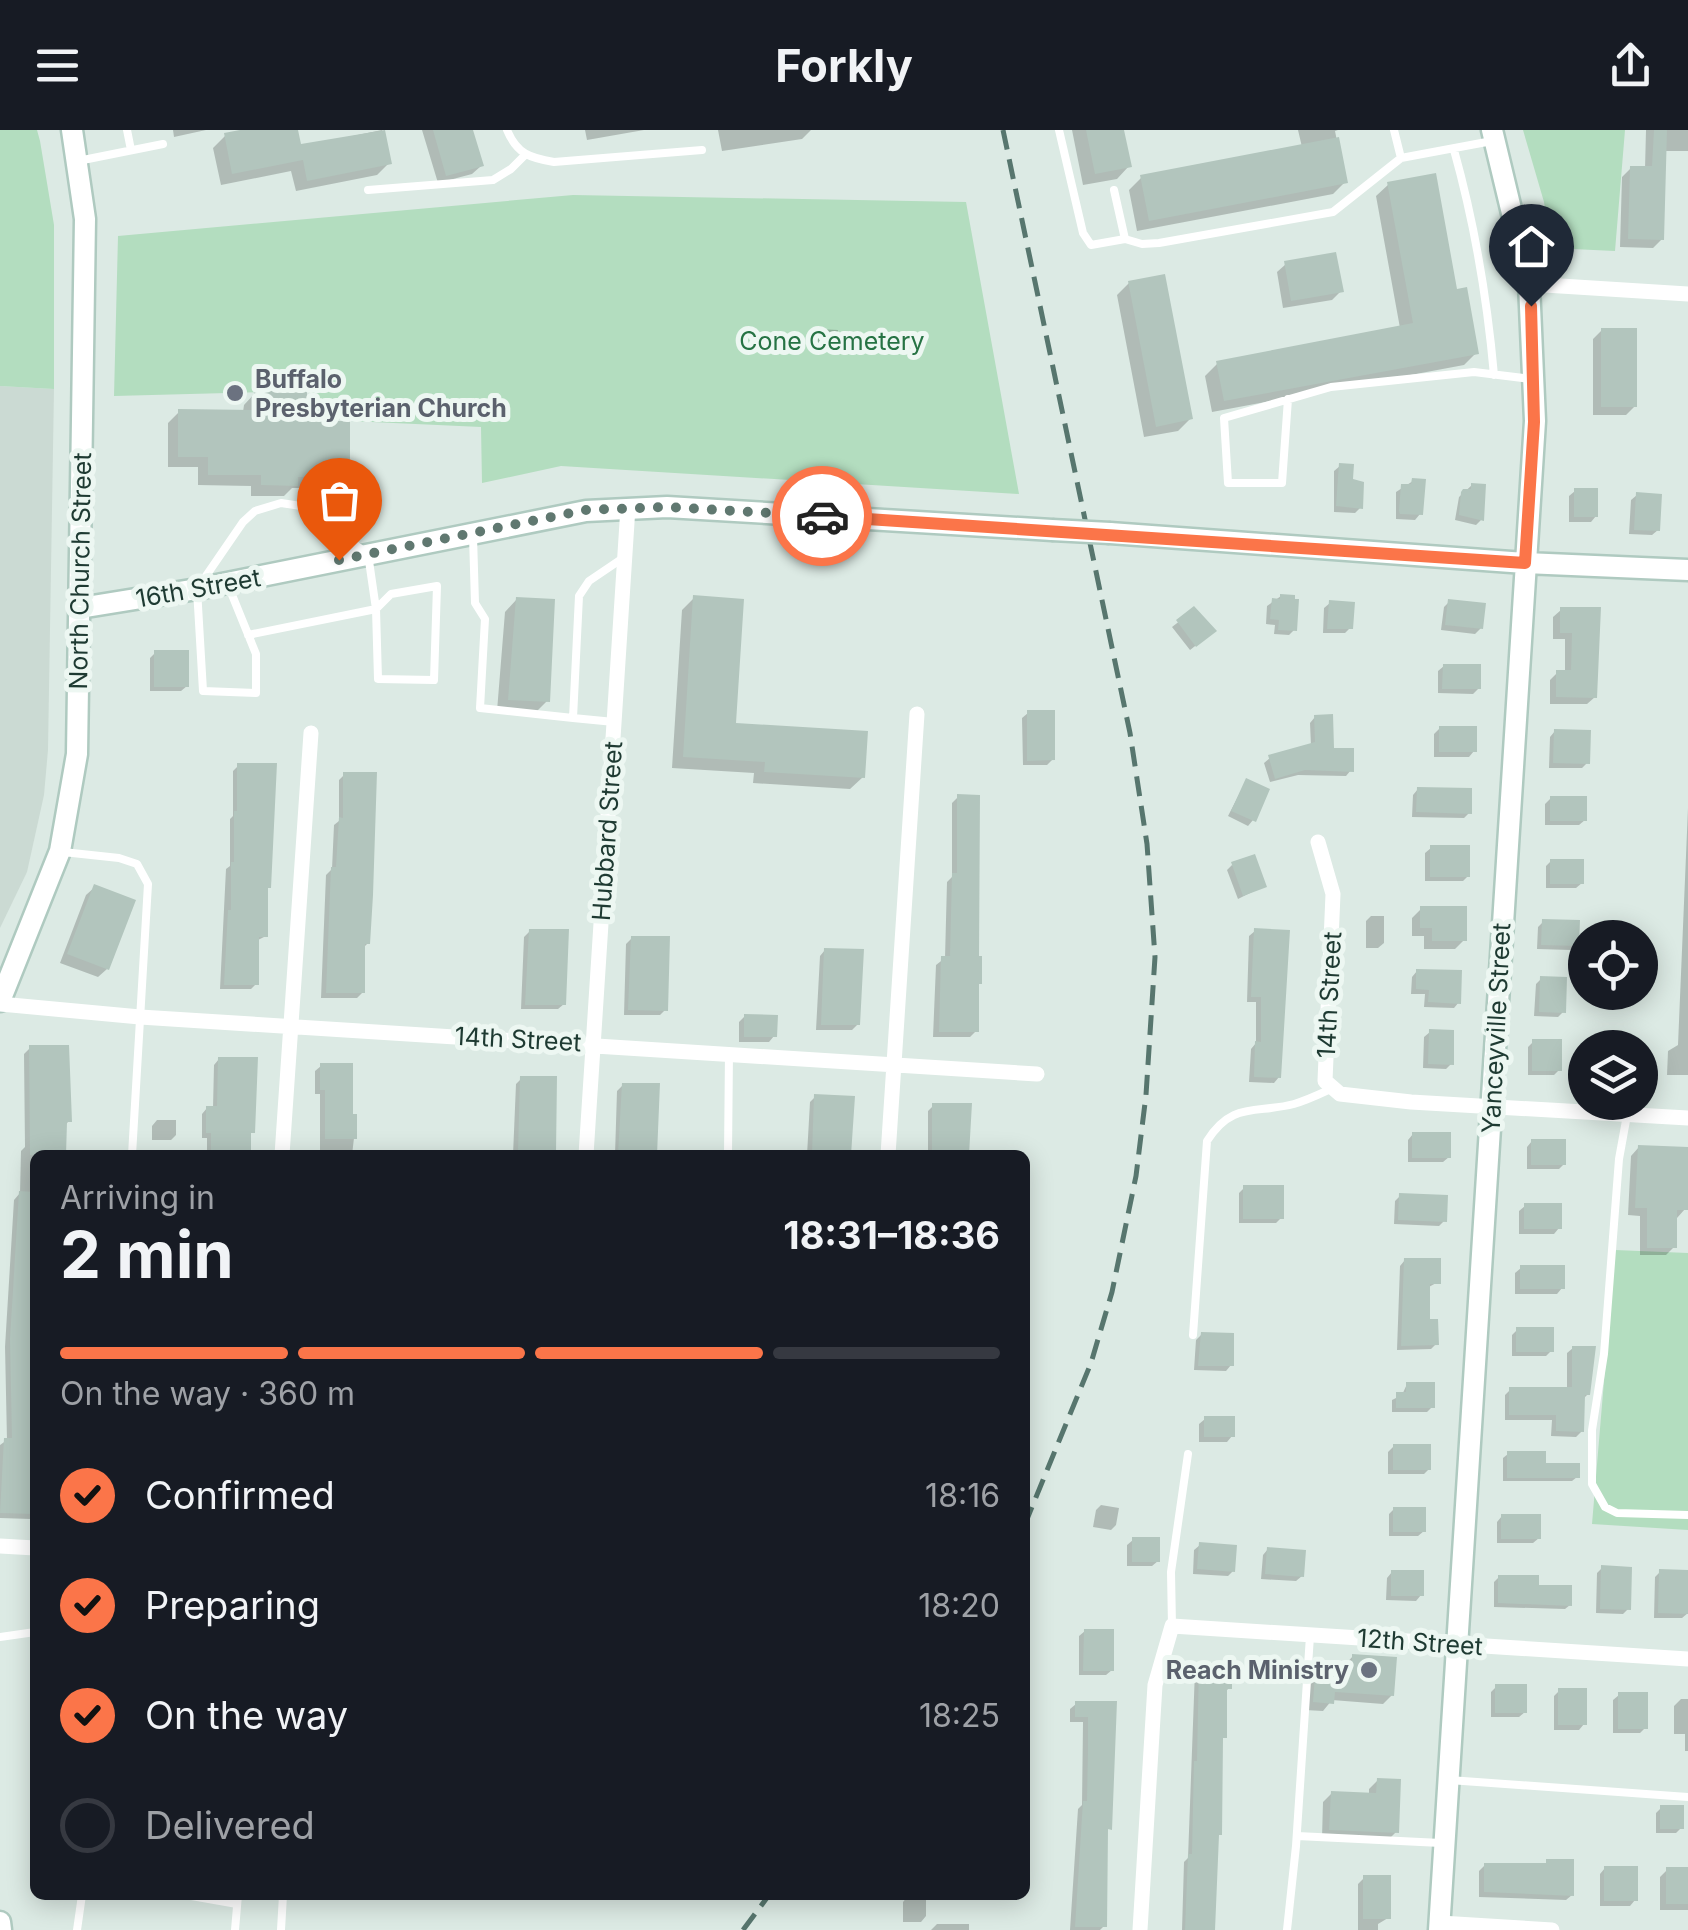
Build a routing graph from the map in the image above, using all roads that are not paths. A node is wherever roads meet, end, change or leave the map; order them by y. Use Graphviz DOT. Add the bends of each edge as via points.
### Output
graph roads {
  1 [pos="72,130"];
  2 [pos="127,130"];
  3 [pos="507,130"];
  4 [pos="1060,130"];
  5 [pos="1394,130"];
  6 [pos="1494,135"];
  7 [pos="163,144"];
  8 [pos="131,150"];
  9 [pos="702,150"];
  10 [pos="1454,150"];
  11 [pos="525,155"];
  12 [pos="1402,158"];
  13 [pos="78,161"];
  14 [pos="368,190"];
  15 [pos="1114,190"];
  16 [pos="1125,238"];
  17 [pos="1529,284"];
  18 [pos="1688,294"];
  19 [pos="1494,375"];
  20 [pos="1534,380"];
  21 [pos="1288,399"];
  22 [pos="628,507"];
  23 [pos="472,531"];
  24 [pos="368,554"];
  25 [pos="624,558"];
  26 [pos="1525,563"];
  27 [pos="1688,570"];
  28 [pos="227,583"];
  29 [pos="196,589"];
  30 [pos="80,608"];
  31 [pos="376,609"];
  32 [pos="248,635"];
  33 [pos="917,714"];
  34 [pos="574,718"];
  35 [pos="614,722"];
  36 [pos="311,733"];
  37 [pos="1318,842"];
  38 [pos="60,852"];
  39 [pos="22,946"];
  40 [pos="0,956"];
  41 [pos="0,1002"];
  42 [pos="140,1017"];
  43 [pos="290,1026"];
  44 [pos="593,1044"];
  45 [pos="728,1052"];
  46 [pos="895,1063"];
  47 [pos="1037,1074"];
  48 [pos="1333,1088"];
  49 [pos="1491,1105"];
  50 [pos="1568,1111"];
  51 [pos="1658,1117"];
  52 [pos="1688,1118"];
  53 [pos="1625,1120"];
  54 [pos="132,1150"];
  55 [pos="282,1150"];
  56 [pos="586,1150"];
  57 [pos="728,1150"];
  58 [pos="888,1150"];
  59 [pos="1193,1334"];
  60 [pos="1188,1454"];
  61 [pos="1688,1515"];
  62 [pos="0,1546"];
  63 [pos="30,1548"];
  64 [pos="1172,1626"];
  65 [pos="30,1633"];
  66 [pos="1310,1634"];
  67 [pos="0,1637"];
  68 [pos="1458,1645"];
  69 [pos="1688,1659"];
  70 [pos="1449,1780"];
  71 [pos="1688,1797"];
  72 [pos="1297,1836"];
  73 [pos="1445,1844"];
  74 [pos="81,1900"];
  75 [pos="237,1900"];
  76 [pos="284,1900"];
  77 [pos="0,1922"];
  78 [pos="1440,1926"];
  79 [pos="1,1930"];
  80 [pos="77,1930"];
  81 [pos="235,1930"];
  82 [pos="281,1930"];
  83 [pos="1140,1930"];
  84 [pos="1287,1930"];
  85 [pos="1552,1930"];
  1 -- 13 [label="main road, North Church Street"];
  2 -- 8 [label="lane"];
  3 -- 11 [label="lane"];
  4 -- 16 [label="lane" via="1090,246"];
  5 -- 12 [label="lane"];
  6 -- 10 [label="lane"];
  6 -- 17 [label="main road, Yanceyville Street"];
  7 -- 8 [label="lane"];
  8 -- 13 [label="lane"];
  9 -- 11 [label="lane" via="554,162"];
  10 -- 12 [label="lane"];
  10 -- 19 [label="lane" via="1486,289"];
  11 -- 14 [label="lane" via="493,180"];
  12 -- 16 [label="lane" via="1334,212 1159,243"];
  13 -- 30 [label="main road, North Church Street" via="85,237"];
  15 -- 16 [label="lane"];
  17 -- 18 [label="street"];
  17 -- 20 [label="main road, Yanceyville Street"];
  19 -- 20 [label="lane"];
  19 -- 21 [label="lane" via="1331,387"];
  20 -- 26 [label="main road, Yanceyville Street"];
  21 -- 21 [label="lane" via="1282,484 1228,483 1224,418"];
  22 -- 23 [label="main road, 16th Street"];
  22 -- 25 [label="street, Hubbard Street"];
  22 -- 26 [label="main road, 16th Street, bridge"];
  23 -- 24 [label="main road, 16th Street"];
  23 -- 34 [label="lane" via="475,603 485,619 480,708"];
  24 -- 28 [label="main road, 16th Street"];
  24 -- 29 [label="lane" via="302,506 267,505 243,522"];
  24 -- 31 [label="lane"];
  25 -- 34 [label="lane" via="589,581 579,596"];
  25 -- 35 [label="street, Hubbard Street"];
  26 -- 27 [label="main road, 16th Street"];
  26 -- 49 [label="main road, Yanceyville Street"];
  28 -- 29 [label="main road, 16th Street"];
  28 -- 32 [label="lane"];
  29 -- 30 [label="main road, 16th Street"];
  29 -- 32 [label="lane" via="204,691 256,693 256,654"];
  30 -- 38 [label="main road, North Church Street" via="76,754"];
  31 -- 31 [label="lane" via="378,679 434,680 438,586 391,594"];
  31 -- 32 [label="lane"];
  33 -- 46 [label="street"];
  34 -- 35 [label="lane"];
  35 -- 44 [label="street, Hubbard Street"];
  36 -- 43 [label="street"];
  37 -- 48 [label="street, 14th Street" via="1333,894 1325,1081"];
  38 -- 39 [label="main road, North Church Street"];
  38 -- 42 [label="lane" via="120,858 137,864 145,876"];
  39 -- 40 [label="main road"];
  39 -- 41 [label="main road, North Church Street"];
  41 -- 42 [label="street, 14th Street"];
  42 -- 43 [label="street, 14th Street"];
  42 -- 54 [label="lane"];
  43 -- 44 [label="street, 14th Street"];
  43 -- 55 [label="street"];
  44 -- 45 [label="street, 14th Street"];
  44 -- 56 [label="street, Hubbard Street"];
  45 -- 46 [label="street, 14th Street"];
  45 -- 57 [label="lane"];
  46 -- 47 [label="street, 14th Street"];
  46 -- 58 [label="street"];
  48 -- 49 [label="street, 14th Street" via="1411,1102"];
  48 -- 59 [label="lane" via="1230,1115 1207,1141"];
  49 -- 50 [label="street, 14th Street"];
  49 -- 68 [label="main road, Yanceyville Street"];
  51 -- 52 [label="street, 14th Street"];
  53 -- 61 [label="lane" via="1592,1484 1617,1513"];
  60 -- 64 [label="lane" via="1171,1572"];
  62 -- 63 [label="street"];
  64 -- 66 [label="street, 12th Street"];
  64 -- 83 [label="street" via="1155,1685"];
  65 -- 67 [label="lane"];
  66 -- 68 [label="street, 12th Street"];
  66 -- 72 [label="lane"];
  68 -- 69 [label="street, 12th Street"];
  68 -- 70 [label="main road, Yanceyville Street"];
  70 -- 71 [label="lane"];
  70 -- 73 [label="main road, Yanceyville Street"];
  72 -- 73 [label="lane"];
  72 -- 84 [label="lane"];
  73 -- 78 [label="main road, Yanceyville Street"];
  74 -- 80 [label="lane"];
  75 -- 81 [label="lane"];
  76 -- 82 [label="lane"];
  77 -- 79 [label="main road"];
  78 -- 85 [label="street"];
}
